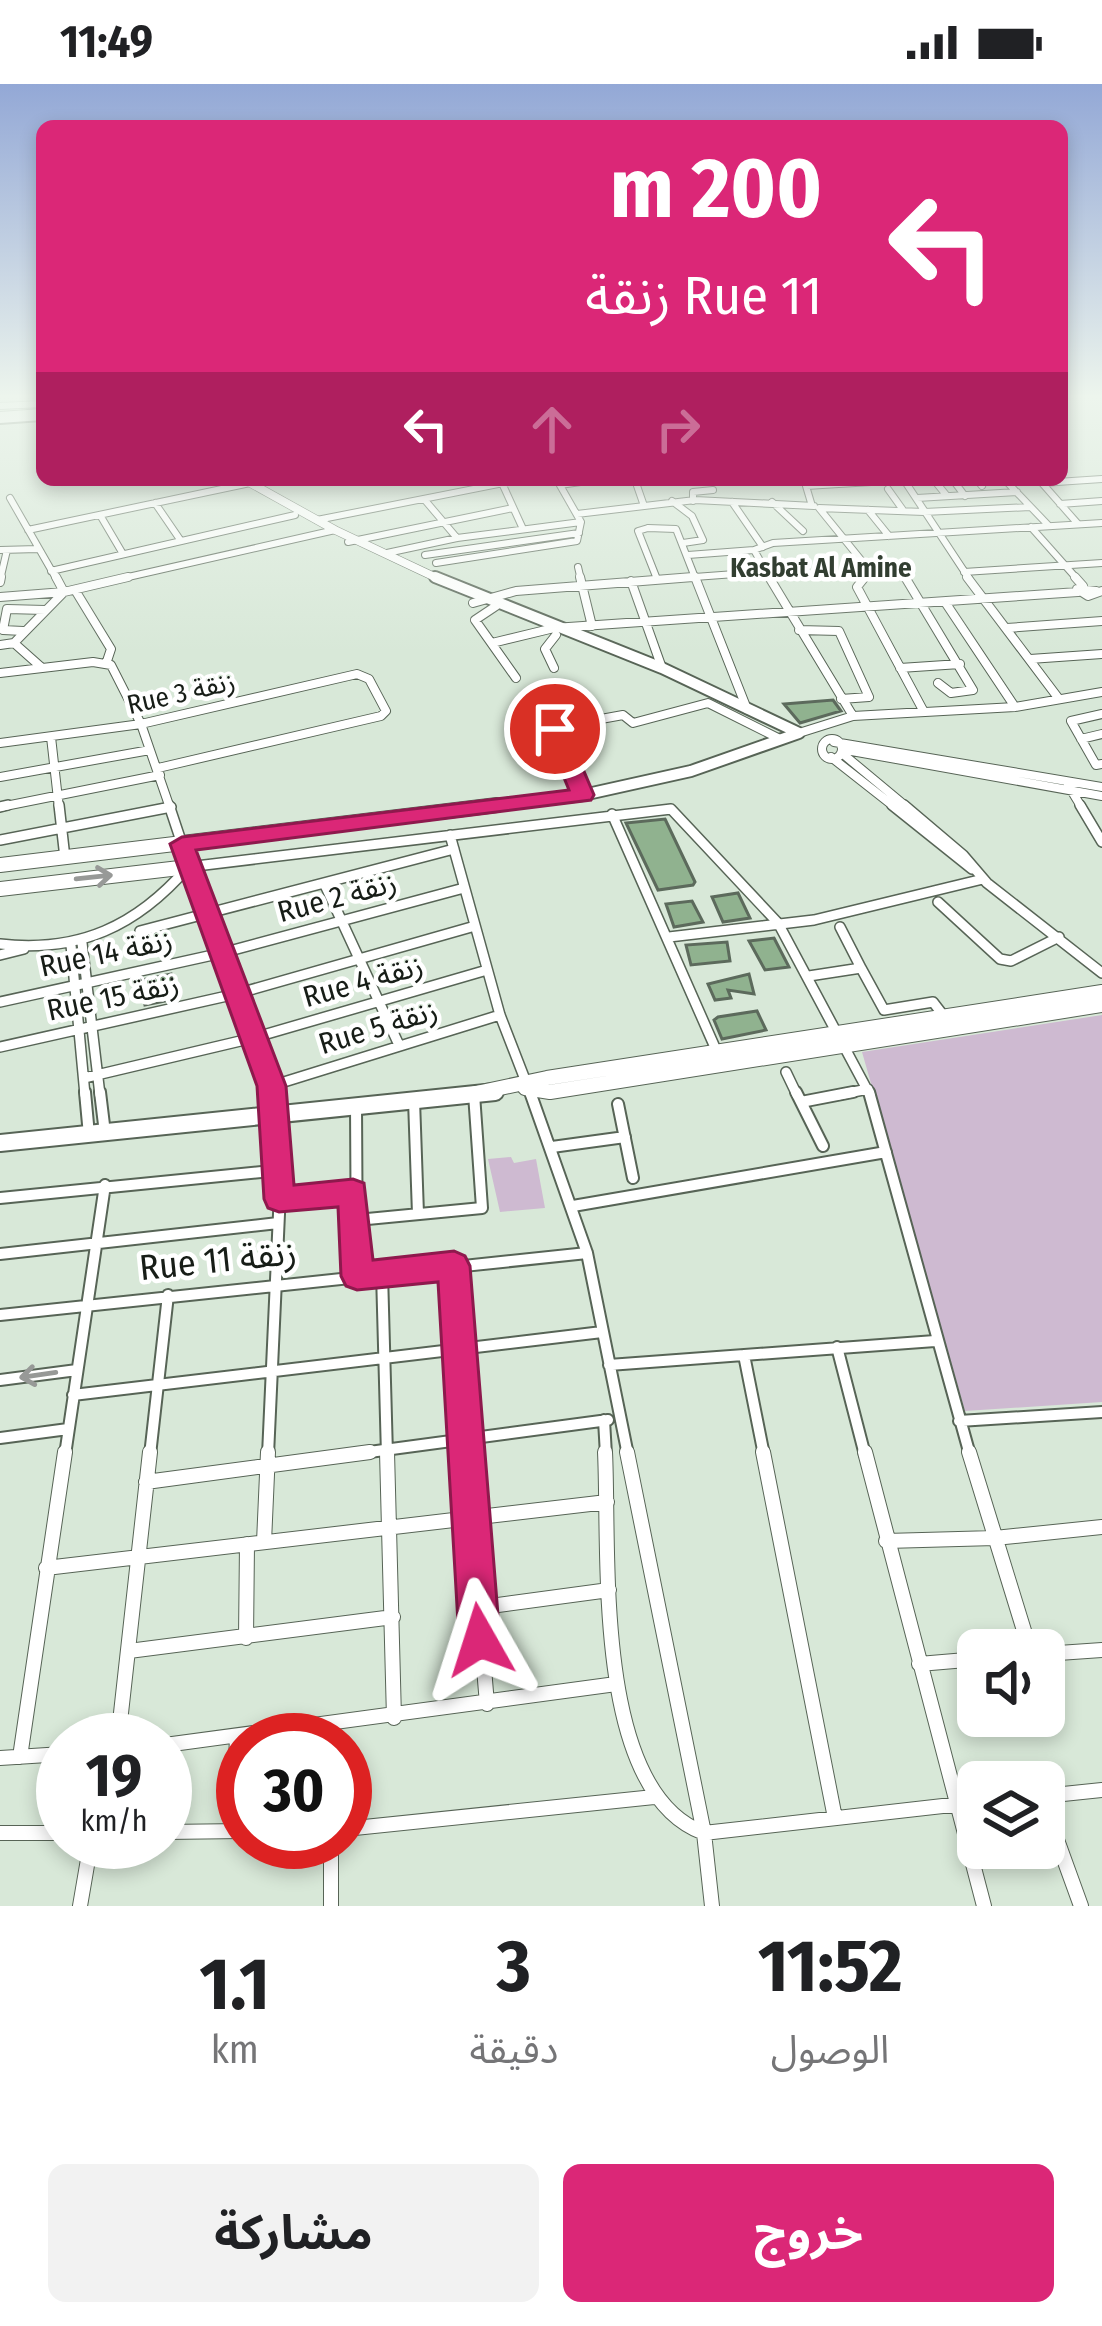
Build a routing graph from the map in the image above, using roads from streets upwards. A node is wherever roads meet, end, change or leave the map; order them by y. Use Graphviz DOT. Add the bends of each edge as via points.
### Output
graph roads {
  1 [pos="225,486"];
  2 [pos="248,486"];
  3 [pos="250,486"];
  4 [pos="492,486"];
  5 [pos="503,486"];
  6 [pos="560,486"];
  7 [pos="637,486"];
  8 [pos="812,486"];
  9 [pos="908,486"];
  10 [pos="939,486"];
  11 [pos="957,486"];
  12 [pos="1011,486"];
  13 [pos="1044,486"];
  14 [pos="679,489"];
  15 [pos="888,489"];
  16 [pos="713,490"];
  17 [pos="1017,492"];
  18 [pos="964,495"];
  19 [pos="947,496"];
  20 [pos="1102,497"];
  21 [pos="10,498"];
  22 [pos="916,498"];
  23 [pos="424,499"];
  24 [pos="693,501"];
  25 [pos="676,502"];
  26 [pos="732,502"];
  27 [pos="772,502"];
  28 [pos="155,503"];
  29 [pos="643,503"];
  30 [pos="1060,504"];
  31 [pos="816,507"];
  32 [pos="1030,507"];
  33 [pos="512,508"];
  34 [pos="868,510"];
  35 [pos="975,510"];
  36 [pos="903,511"];
  37 [pos="958,511"];
  38 [pos="924,512"];
  39 [pos="100,515"];
  40 [pos="295,515"];
  41 [pos="579,518"];
  42 [pos="317,520"];
  43 [pos="443,521"];
  44 [pos="1102,523"];
  45 [pos="1078,524"];
  46 [pos="1049,526"];
  47 [pos="1031,527"];
  48 [pos="648,528"];
  49 [pos="523,529"];
  50 [pos="330,531"];
  51 [pos="803,531"];
  52 [pos="974,531"];
  53 [pos="579,533"];
  54 [pos="937,533"];
  55 [pos="30,534"];
  56 [pos="889,536"];
  57 [pos="457,538"];
  58 [pos="842,539"];
  59 [pos="181,541"];
  60 [pos="352,541"];
  61 [pos="683,543"];
  62 [pos="2,549"];
  63 [pos="38,549"];
  64 [pos="758,549"];
  65 [pos="387,553"];
  66 [pos="123,554"];
  67 [pos="425,555"];
  68 [pos="688,555"];
  69 [pos="436,563"];
  70 [pos="1102,563"];
  71 [pos="1065,566"];
  72 [pos="578,567"];
  73 [pos="52,571"];
  74 [pos="870,571"];
  75 [pos="763,572"];
  76 [pos="963,572"];
  77 [pos="1,575"];
  78 [pos="696,576"];
  79 [pos="657,579"];
  80 [pos="632,581"];
  81 [pos="582,585"];
  82 [pos="75,590"];
  83 [pos="1080,590"];
  84 [pos="64,592"];
  85 [pos="1096,593"];
  86 [pos="0,596"];
  87 [pos="983,599"];
  88 [pos="477,601"];
  89 [pos="945,602"];
  90 [pos="922,603"];
  91 [pos="866,607"];
  92 [pos="492,608"];
  93 [pos="45,610"];
  94 [pos="1102,610"];
  95 [pos="790,612"];
  96 [pos="711,618"];
  97 [pos="15,619"];
  98 [pos="2,620"];
  99 [pos="1102,621"];
  100 [pos="647,622"];
  101 [pos="592,626"];
  102 [pos="1007,628"];
  103 [pos="23,631"];
  104 [pos="800,631"];
  105 [pos="539,632"];
  106 [pos="555,632"];
  107 [pos="14,643"];
  108 [pos="492,643"];
  109 [pos="0,645"];
  110 [pos="1102,654"];
  111 [pos="1029,659"];
  112 [pos="106,664"];
  113 [pos="960,664"];
  114 [pos="42,668"];
  115 [pos="554,668"];
  116 [pos="662,668"];
  117 [pos="900,668"];
  118 [pos="0,673"];
  119 [pos="516,678"];
  120 [pos="938,682"];
  121 [pos="1102,692"];
  122 [pos="841,699"];
  123 [pos="1059,699"];
  124 [pos="1015,707"];
  125 [pos="747,709"];
  126 [pos="924,712"];
  127 [pos="1102,714"];
  128 [pos="853,716"];
  129 [pos="141,724"];
  130 [pos="807,731"];
  131 [pos="1102,734"];
  132 [pos="51,737"];
  133 [pos="780,739"];
  134 [pos="1081,739"];
  135 [pos="828,742"];
  136 [pos="0,743"];
  137 [pos="150,750"];
  138 [pos="845,752"];
  139 [pos="831,757"];
  140 [pos="1098,761"];
  141 [pos="56,767"];
  142 [pos="159,772"];
  143 [pos="0,777"];
  144 [pos="1068,785"];
  145 [pos="1102,790"];
  146 [pos="583,795"];
  147 [pos="59,796"];
  148 [pos="0,807"];
  149 [pos="170,808"];
  150 [pos="612,814"];
  151 [pos="63,828"];
  152 [pos="450,835"];
  153 [pos="0,840"];
  154 [pos="1102,842"];
  155 [pos="182,844"];
  156 [pos="454,849"];
  157 [pos="65,858"];
  158 [pos="0,866"];
  159 [pos="188,867"];
  160 [pos="978,874"];
  161 [pos="325,885"];
  162 [pos="464,888"];
  163 [pos="0,889"];
  164 [pos="938,902"];
  165 [pos="209,915"];
  166 [pos="342,921"];
  167 [pos="778,923"];
  168 [pos="475,926"];
  169 [pos="840,927"];
  170 [pos="669,937"];
  171 [pos="1059,937"];
  172 [pos="0,944"];
  173 [pos="76,944"];
  174 [pos="144,946"];
  175 [pos="32,947"];
  176 [pos="222,953"];
  177 [pos="0,956"];
  178 [pos="360,959"];
  179 [pos="861,968"];
  180 [pos="487,970"];
  181 [pos="1102,973"];
  182 [pos="809,976"];
  183 [pos="81,981"];
  184 [pos="1102,992"];
  185 [pos="236,994"];
  186 [pos="0,1002"];
  187 [pos="378,1002"];
  188 [pos="1102,1005"];
  189 [pos="500,1015"];
  190 [pos="887,1016"];
  191 [pos="86,1026"];
  192 [pos="253,1038"];
  193 [pos="842,1038"];
  194 [pos="399,1046"];
  195 [pos="0,1047"];
  196 [pos="717,1052"];
  197 [pos="786,1072"];
  198 [pos="97,1075"];
  199 [pos="84,1078"];
  200 [pos="271,1086"];
  201 [pos="525,1088"];
  202 [pos="868,1089"];
  203 [pos="474,1094"];
  204 [pos="414,1100"];
  205 [pos="801,1102"];
  206 [pos="618,1104"];
  207 [pos="356,1106"];
  208 [pos="277,1114"];
  209 [pos="97,1134"];
  210 [pos="625,1137"];
  211 [pos="0,1142"];
  212 [pos="823,1146"];
  213 [pos="552,1147"];
  214 [pos="886,1152"];
  215 [pos="280,1170"];
  216 [pos="633,1178"];
  217 [pos="105,1185"];
  218 [pos="353,1192"];
  219 [pos="0,1198"];
  220 [pos="279,1199"];
  221 [pos="573,1206"];
  222 [pos="418,1214"];
  223 [pos="357,1220"];
  224 [pos="278,1223"];
  225 [pos="96,1244"];
  226 [pos="586,1253"];
  227 [pos="0,1254"];
  228 [pos="454,1266"];
  229 [pos="382,1274"];
  230 [pos="357,1276"];
  231 [pos="272,1284"];
  232 [pos="168,1295"];
  233 [pos="87,1304"];
  234 [pos="0,1315"];
  235 [pos="602,1332"];
  236 [pos="935,1341"];
  237 [pos="837,1347"];
  238 [pos="458,1349"];
  239 [pos="744,1355"];
  240 [pos="384,1358"];
  241 [pos="609,1365"];
  242 [pos="76,1370"];
  243 [pos="271,1370"];
  244 [pos="0,1380"];
  245 [pos="160,1385"];
  246 [pos="73,1395"];
  247 [pos="1102,1412"];
  248 [pos="612,1419"];
  249 [pos="959,1421"];
  250 [pos="68,1429"];
  251 [pos="0,1438"];
  252 [pos="464,1440"];
  253 [pos="385,1451"];
  254 [pos="267,1464"];
  255 [pos="146,1482"];
  256 [pos="607,1502"];
  257 [pos="470,1518"];
  258 [pos="1102,1527"];
  259 [pos="388,1528"];
  260 [pos="995,1538"];
  261 [pos="886,1540"];
  262 [pos="264,1542"];
  263 [pos="247,1544"];
  264 [pos="138,1557"];
  265 [pos="46,1568"];
  266 [pos="609,1590"];
  267 [pos="476,1608"];
  268 [pos="392,1617"];
  269 [pos="1023,1629"];
  270 [pos="246,1639"];
  271 [pos="1102,1650"];
  272 [pos="129,1651"];
  273 [pos="1065,1653"];
  274 [pos="957,1661"];
  275 [pos="919,1664"];
  276 [pos="616,1684"];
  277 [pos="487,1704"];
  278 [pos="121,1713"];
  279 [pos="394,1718"];
  280 [pos="372,1721"];
  281 [pos="36,1756"];
  282 [pos="20,1757"];
  283 [pos="0,1758"];
  284 [pos="1102,1790"];
  285 [pos="1065,1796"];
  286 [pos="654,1797"];
  287 [pos="957,1804"];
  288 [pos="835,1818"];
  289 [pos="372,1826"];
  290 [pos="0,1833"];
  291 [pos="36,1833"];
  292 [pos="704,1833"];
  293 [pos="1065,1859"];
  294 [pos="86,1869"];
  295 [pos="331,1869"];
  296 [pos="974,1869"];
  297 [pos="80,1906"];
  298 [pos="331,1906"];
  299 [pos="711,1906"];
  300 [pos="984,1906"];
  301 [pos="1082,1906"];
  1 -- 28 [label="street"];
  2 -- 40 [label="street"];
  3 -- 42 [label="street"];
  4 -- 23 [label="street"];
  5 -- 33 [label="street"];
  6 -- 41 [label="street"];
  7 -- 29 [label="street"];
  8 -- 31 [label="street" via="804,487"];
  9 -- 22 [label="street"];
  10 -- 19 [label="street"];
  11 -- 18 [label="street"];
  12 -- 17 [label="street"];
  13 -- 30 [label="street"];
  14 -- 25 [label="street"];
  15 -- 36 [label="street"];
  16 -- 24 [label="street" via="693,492"];
  17 -- 18 [label="street"];
  17 -- 32 [label="street"];
  18 -- 19 [label="street"];
  18 -- 35 [label="street"];
  19 -- 22 [label="street"];
  20 -- 30 [label="street"];
  21 -- 55 [label="street"];
  22 -- 38 [label="street"];
  23 -- 42 [label="street"];
  23 -- 43 [label="street"];
  24 -- 25 [label="street"];
  24 -- 26 [label="street"];
  25 -- 29 [label="street"];
  25 -- 48 [label="street" via="640,508"];
  25 -- 61 [label="street" via="703,540"];
  26 -- 27 [label="street"];
  26 -- 64 [label="street"];
  27 -- 31 [label="street"];
  27 -- 51 [label="street"];
  28 -- 39 [label="street"];
  28 -- 59 [label="street"];
  29 -- 41 [label="street"];
  30 -- 45 [label="street"];
  31 -- 34 [label="street"];
  31 -- 58 [label="street"];
  32 -- 35 [label="street"];
  32 -- 46 [label="street"];
  33 -- 43 [label="street"];
  33 -- 49 [label="street"];
  34 -- 36 [label="street"];
  34 -- 56 [label="street"];
  35 -- 37 [label="street"];
  36 -- 38 [label="street"];
  37 -- 38 [label="street"];
  37 -- 52 [label="street"];
  38 -- 54 [label="street"];
  39 -- 55 [label="street"];
  39 -- 66 [label="street"];
  40 -- 50 [label="street"];
  40 -- 59 [label="street"];
  41 -- 49 [label="street"];
  41 -- 53 [label="street"];
  42 -- 50 [label="street"];
  43 -- 57 [label="street"];
  43 -- 60 [label="street"];
  44 -- 45 [label="street"];
  45 -- 46 [label="street"];
  46 -- 47 [label="street"];
  47 -- 52 [label="street"];
  47 -- 71 [label="street"];
  48 -- 61 [label="street" via="673,527"];
  48 -- 79 [label="street" via="638,531"];
  49 -- 57 [label="street"];
  50 -- 60 [label="street"];
  50 -- 82 [label="street"];
  52 -- 54 [label="street"];
  53 -- 67 [label="street"];
  53 -- 69 [label="street" via="571,544"];
  54 -- 56 [label="street"];
  54 -- 76 [label="street"];
  55 -- 62 [label="street"];
  55 -- 63 [label="street"];
  56 -- 58 [label="street"];
  57 -- 65 [label="street"];
  58 -- 64 [label="street"];
  58 -- 74 [label="street"];
  59 -- 66 [label="street"];
  60 -- 65 [label="street"];
  60 -- 88 [label="street"];
  61 -- 68 [label="street"];
  62 -- 63 [label="street"];
  62 -- 77 [label="street"];
  63 -- 73 [label="street"];
  64 -- 68 [label="street"];
  64 -- 75 [label="street"];
  65 -- 88 [label="street"];
  66 -- 73 [label="street"];
  68 -- 78 [label="street"];
  70 -- 71 [label="street"];
  71 -- 76 [label="street"];
  71 -- 83 [label="street"];
  72 -- 81 [label="street"];
  73 -- 84 [label="street"];
  74 -- 90 [label="street" via="900,569"];
  74 -- 91 [label="street" via="856,584"];
  75 -- 78 [label="street"];
  75 -- 95 [label="street"];
  76 -- 87 [label="street"];
  78 -- 79 [label="street"];
  78 -- 96 [label="street"];
  79 -- 80 [label="street"];
  80 -- 81 [label="street"];
  80 -- 100 [label="street"];
  81 -- 88 [label="street"];
  81 -- 101 [label="street"];
  82 -- 84 [label="street"];
  82 -- 112 [label="street" via="111,649"];
  83 -- 85 [label="street"];
  83 -- 87 [label="street"];
  84 -- 86 [label="street"];
  84 -- 93 [label="street"];
  85 -- 94 [label="street"];
  87 -- 89 [label="street"];
  87 -- 102 [label="street"];
  88 -- 92 [label="street"];
  89 -- 90 [label="street"];
  89 -- 124 [label="street"];
  90 -- 91 [label="street"];
  90 -- 113 [label="street"];
  91 -- 95 [label="street"];
  91 -- 117 [label="street"];
  92 -- 105 [label="street"];
  92 -- 106 [label="street"];
  92 -- 108 [label="street" via="475,620"];
  93 -- 98 [label="street" via="8,608"];
  93 -- 103 [label="street"];
  95 -- 96 [label="street"];
  95 -- 104 [label="street"];
  96 -- 100 [label="street"];
  96 -- 125 [label="street"];
  97 -- 98 [label="street"];
  98 -- 103 [label="street" via="4,631"];
  99 -- 102 [label="street"];
  100 -- 101 [label="street"];
  100 -- 116 [label="street"];
  101 -- 106 [label="street"];
  102 -- 111 [label="street"];
  103 -- 107 [label="street"];
  104 -- 122 [label="street"];
  104 -- 122 [label="street" via="839,631 868,697"];
  105 -- 106 [label="street"];
  105 -- 108 [label="street"];
  106 -- 115 [label="street" via="545,646"];
  106 -- 116 [label="street"];
  107 -- 109 [label="street"];
  107 -- 114 [label="street"];
  108 -- 119 [label="street"];
  110 -- 111 [label="street"];
  111 -- 123 [label="street"];
  112 -- 114 [label="street"];
  112 -- 129 [label="street"];
  113 -- 117 [label="street"];
  113 -- 120 [label="street" via="971,692 951,693"];
  114 -- 118 [label="street"];
  116 -- 125 [label="street"];
  117 -- 126 [label="street"];
  121 -- 123 [label="street"];
  122 -- 128 [label="street"];
  123 -- 124 [label="street"];
  124 -- 126 [label="street"];
  125 -- 130 [label="street"];
  126 -- 128 [label="street"];
  127 -- 134 [label="street" via="1072,719"];
  128 -- 130 [label="street"];
  129 -- 132 [label="street, Rue 3 زنقة"];
  129 -- 137 [label="street"];
  129 -- 142 [label="street, Rue 3 زنقة" via="357,674 369,679 386,710"];
  130 -- 133 [label="street"];
  130 -- 135 [label="street"];
  131 -- 134 [label="street"];
  132 -- 136 [label="street, Rue 3 زنقة"];
  132 -- 141 [label="street"];
  133 -- 146 [label="street" via="692,771"];
  133 -- 146 [label="street" via="708,703 632,723 623,716 557,727"];
  134 -- 140 [label="street"];
  135 -- 138 [label="street"];
  135 -- 139 [label="street" via="820,751"];
  135 -- 144 [label="street"];
  137 -- 141 [label="street"];
  137 -- 142 [label="street"];
  138 -- 139 [label="street"];
  138 -- 144 [label="street"];
  138 -- 160 [label="street"];
  139 -- 160 [label="street"];
  140 -- 145 [label="street"];
  141 -- 143 [label="street"];
  141 -- 147 [label="street"];
  142 -- 147 [label="street"];
  142 -- 149 [label="street"];
  144 -- 145 [label="street"];
  144 -- 154 [label="street"];
  146 -- 155 [label="street"];
  147 -- 148 [label="street"];
  147 -- 151 [label="street"];
  149 -- 151 [label="street"];
  149 -- 155 [label="street"];
  150 -- 152 [label="street"];
  150 -- 167 [label="street" via="675,811"];
  150 -- 170 [label="street"];
  151 -- 153 [label="street"];
  151 -- 157 [label="street"];
  152 -- 156 [label="street"];
  152 -- 159 [label="street"];
  155 -- 157 [label="street"];
  155 -- 159 [label="street"];
  156 -- 161 [label="street"];
  156 -- 162 [label="street"];
  157 -- 158 [label="street"];
  163 -- 159 [label="street, one-way"];
  159 -- 165 [label="street"];
  159 -- 173 [label="street" via="153,908"];
  160 -- 167 [label="street" via="839,915"];
  160 -- 171 [label="street"];
  161 -- 165 [label="street"];
  161 -- 166 [label="street"];
  162 -- 166 [label="street, Rue 2 زنقة"];
  162 -- 168 [label="street"];
  164 -- 171 [label="street" via="1005,961"];
  165 -- 174 [label="street" via="140,931"];
  165 -- 176 [label="street"];
  166 -- 176 [label="street, Rue 2 زنقة"];
  166 -- 178 [label="street"];
  167 -- 170 [label="street"];
  167 -- 182 [label="street"];
  168 -- 178 [label="street"];
  168 -- 180 [label="street"];
  169 -- 179 [label="street"];
  170 -- 196 [label="street"];
  171 -- 181 [label="street"];
  172 -- 175 [label="street"];
  173 -- 175 [label="street"];
  173 -- 183 [label="street"];
  175 -- 177 [label="street"];
  176 -- 183 [label="street, Rue 14 زنقة"];
  176 -- 185 [label="street"];
  178 -- 185 [label="street"];
  178 -- 187 [label="street"];
  179 -- 182 [label="street"];
  179 -- 190 [label="street"];
  180 -- 187 [label="street, Rue 4 زنقة"];
  180 -- 189 [label="street"];
  182 -- 193 [label="street"];
  183 -- 186 [label="street, Rue 14 زنقة"];
  183 -- 191 [label="street"];
  184 -- 190 [label="street"];
  185 -- 191 [label="street, Rue 15 زنقة"];
  185 -- 192 [label="street"];
  187 -- 192 [label="street, Rue 4 زنقة"];
  187 -- 194 [label="street"];
  188 -- 193 [label="street"];
  189 -- 194 [label="street, Rue 5 زنقة"];
  189 -- 201 [label="street"];
  190 -- 193 [label="street"];
  191 -- 195 [label="street, Rue 15 زنقة"];
  191 -- 198 [label="street"];
  191 -- 199 [label="street"];
  192 -- 198 [label="street, Rue 4 زنقة"];
  192 -- 200 [label="street"];
  193 -- 196 [label="street"];
  193 -- 201 [label="street" via="550,1092"];
  193 -- 202 [label="street"];
  194 -- 200 [label="street, Rue 5 زنقة"];
  196 -- 201 [label="street"];
  197 -- 205 [label="street"];
  198 -- 199 [label="street, Rue 4 زنقة"];
  198 -- 209 [label="street"];
  199 -- 209 [label="street"];
  200 -- 208 [label="street"];
  201 -- 203 [label="street"];
  201 -- 213 [label="street"];
  202 -- 205 [label="street"];
  202 -- 214 [label="street"];
  203 -- 204 [label="street"];
  203 -- 222 [label="street" via="482,1208"];
  204 -- 207 [label="street"];
  204 -- 222 [label="street"];
  205 -- 212 [label="street"];
  206 -- 210 [label="street"];
  207 -- 208 [label="street"];
  207 -- 218 [label="street"];
  208 -- 209 [label="street"];
  208 -- 215 [label="street"];
  209 -- 211 [label="street"];
  210 -- 213 [label="street"];
  210 -- 216 [label="street"];
  213 -- 221 [label="street"];
  214 -- 221 [label="street"];
  214 -- 236 [label="street"];
  215 -- 217 [label="street"];
  215 -- 220 [label="street"];
  217 -- 219 [label="street"];
  217 -- 225 [label="street"];
  218 -- 220 [label="street"];
  218 -- 223 [label="street"];
  220 -- 224 [label="street"];
  221 -- 226 [label="street"];
  222 -- 223 [label="street"];
  223 -- 230 [label="street"];
  224 -- 225 [label="street"];
  224 -- 231 [label="street"];
  225 -- 227 [label="street"];
  225 -- 233 [label="street"];
  226 -- 228 [label="street, Rue 11 زنقة"];
  226 -- 235 [label="street"];
  228 -- 229 [label="street, Rue 11 زنقة"];
  228 -- 238 [label="street"];
  229 -- 230 [label="street, Rue 11 زنقة"];
  229 -- 240 [label="street"];
  230 -- 231 [label="street, Rue 11 زنقة"];
  231 -- 232 [label="street, Rue 11 زنقة"];
  231 -- 243 [label="street"];
  232 -- 233 [label="street, Rue 11 زنقة"];
  232 -- 245 [label="street"];
  233 -- 234 [label="street, Rue 11 زنقة"];
  233 -- 242 [label="street"];
  235 -- 238 [label="street"];
  235 -- 241 [label="street"];
  236 -- 237 [label="street"];
  236 -- 249 [label="street"];
  237 -- 239 [label="street"];
  237 -- 261 [label="street"];
  238 -- 240 [label="street"];
  238 -- 252 [label="street"];
  239 -- 241 [label="street"];
  239 -- 288 [label="street"];
  240 -- 243 [label="street"];
  240 -- 253 [label="street"];
  241 -- 248 [label="street"];
  242 -- 244 [label="street, one-way"];
  242 -- 246 [label="street"];
  243 -- 245 [label="street"];
  243 -- 254 [label="street"];
  245 -- 246 [label="street"];
  245 -- 255 [label="street"];
  246 -- 250 [label="street"];
  247 -- 249 [label="street"];
  248 -- 252 [label="street"];
  248 -- 256 [label="street"];
  248 -- 292 [label="street"];
  249 -- 260 [label="street"];
  250 -- 251 [label="street"];
  250 -- 265 [label="street"];
  252 -- 253 [label="street"];
  252 -- 257 [label="street"];
  253 -- 254 [label="street"];
  253 -- 259 [label="street"];
  254 -- 255 [label="street"];
  254 -- 262 [label="street"];
  255 -- 264 [label="street"];
  256 -- 257 [label="street"];
  256 -- 266 [label="street"];
  257 -- 259 [label="street"];
  257 -- 267 [label="street"];
  258 -- 260 [label="street"];
  259 -- 262 [label="street"];
  259 -- 268 [label="street"];
  260 -- 261 [label="street"];
  260 -- 269 [label="street"];
  261 -- 275 [label="street"];
  262 -- 263 [label="street"];
  263 -- 264 [label="street"];
  263 -- 270 [label="street"];
  264 -- 265 [label="street"];
  264 -- 272 [label="street"];
  265 -- 282 [label="street"];
  266 -- 267 [label="street"];
  266 -- 276 [label="street"];
  267 -- 277 [label="street"];
  268 -- 270 [label="street"];
  268 -- 279 [label="street"];
  270 -- 272 [label="street"];
  271 -- 273 [label="street"];
  272 -- 278 [label="street"];
  274 -- 275 [label="street"];
  275 -- 287 [label="street"];
  276 -- 277 [label="street"];
  276 -- 286 [label="street"];
  277 -- 279 [label="street"];
  279 -- 280 [label="street"];
  281 -- 282 [label="street"];
  282 -- 283 [label="street"];
  284 -- 285 [label="street"];
  286 -- 289 [label="street"];
  286 -- 292 [label="street" via="687,1830"];
  287 -- 288 [label="street"];
  288 -- 292 [label="street"];
  290 -- 291 [label="street"];
  292 -- 299 [label="street"];
  293 -- 301 [label="street"];
  294 -- 297 [label="street"];
  295 -- 298 [label="street"];
  296 -- 300 [label="street"];
}
